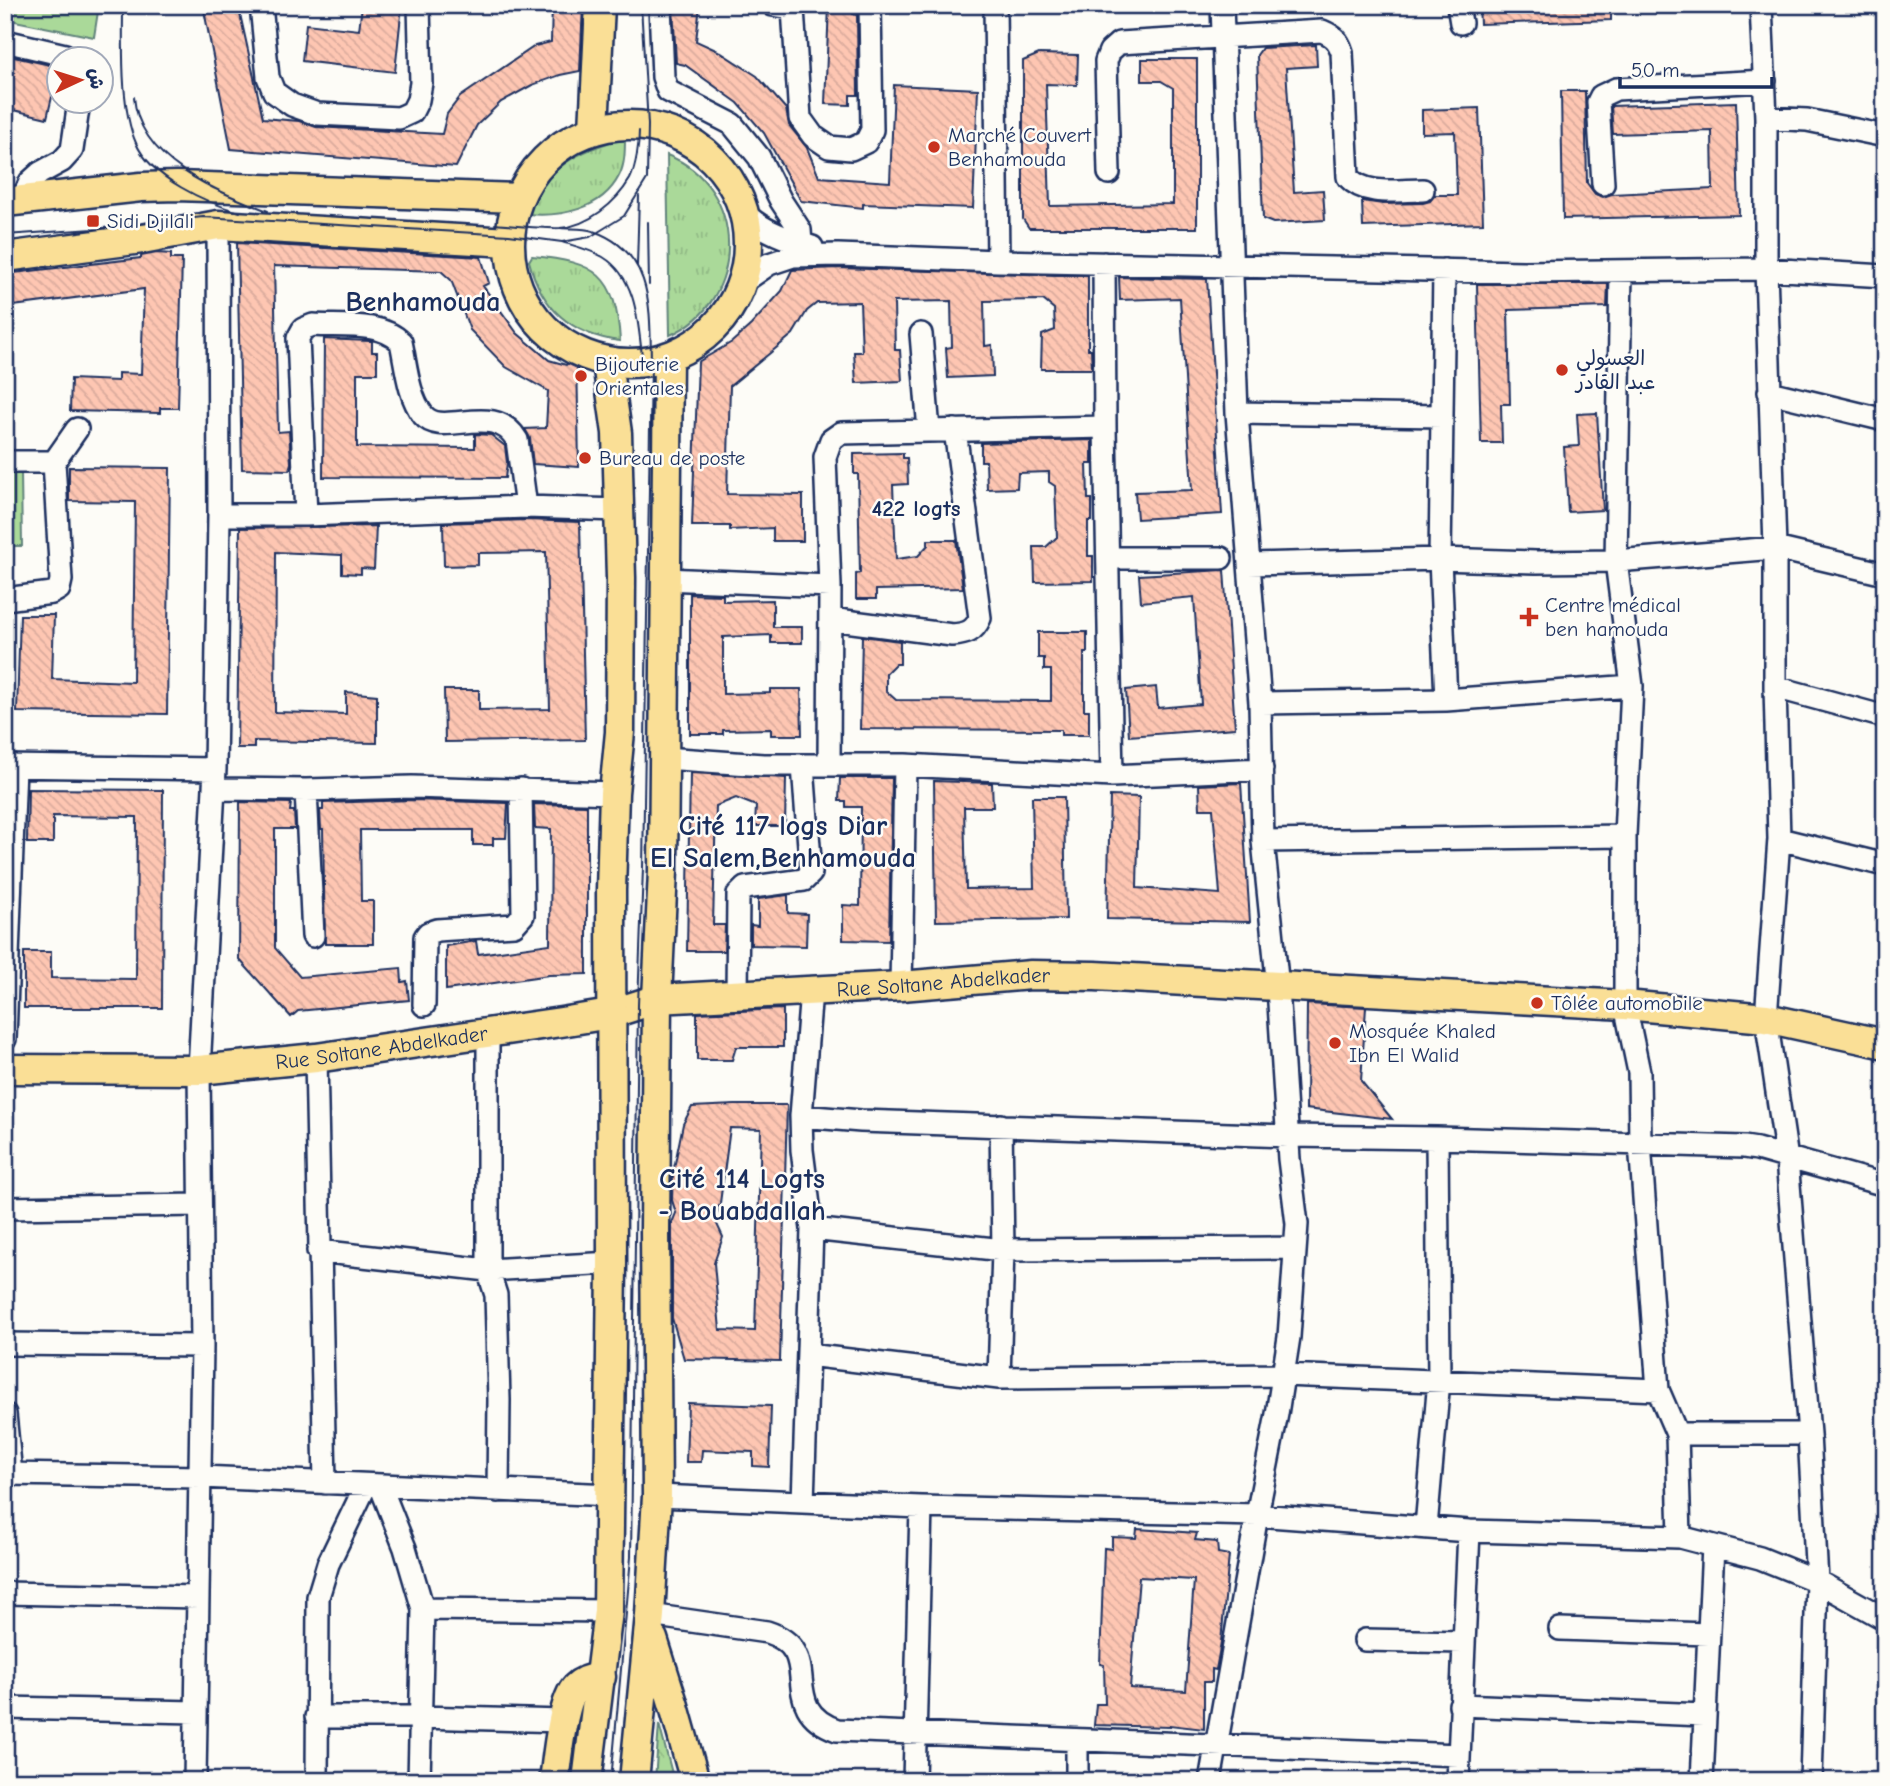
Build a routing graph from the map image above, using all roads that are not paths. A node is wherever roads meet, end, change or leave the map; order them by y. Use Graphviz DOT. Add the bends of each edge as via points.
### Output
graph roads {
  1 [pos="261,5"];
  2 [pos="419,5"];
  3 [pos="600,5"];
  4 [pos="660,5"];
  5 [pos="870,5"];
  6 [pos="995,5"];
  7 [pos="1222,5"];
  8 [pos="1761,5"];
  9 [pos="787,6"];
  10 [pos="1223,36"];
  11 [pos="5,41"];
  12 [pos="46,51"];
  13 [pos="1765,82"];
  14 [pos="77,116"];
  15 [pos="1766,118"];
  16 [pos="594,129"];
  17 [pos="1885,136"];
  18 [pos="1109,173"];
  19 [pos="1603,184"];
  20 [pos="1423,190"];
  21 [pos="518,198"];
  22 [pos="13,201"];
  23 [pos="745,214"];
  24 [pos="218,225"];
  25 [pos="509,242"];
  26 [pos="801,243"];
  27 [pos="838,254"];
  28 [pos="5,257"];
  29 [pos="998,261"];
  30 [pos="1104,263"];
  31 [pos="1233,267"];
  32 [pos="1766,269"];
  33 [pos="1444,270"];
  34 [pos="1621,271"];
  35 [pos="1885,276"];
  36 [pos="743,282"];
  37 [pos="921,334"];
  38 [pos="668,358"];
  39 [pos="607,363"];
  40 [pos="1769,392"];
  41 [pos="1237,413"];
  42 [pos="1442,416"];
  43 [pos="1885,420"];
  44 [pos="1105,427"];
  45 [pos="77,429"];
  46 [pos="955,430"];
  47 [pos="929,431"];
  48 [pos="5,462"];
  49 [pos="54,462"];
  50 [pos="526,507"];
  51 [pos="619,510"];
  52 [pos="219,515"];
  53 [pos="306,515"];
  54 [pos="1775,548"];
  55 [pos="1108,558"];
  56 [pos="1221,558"];
  57 [pos="1440,559"];
  58 [pos="1616,561"];
  59 [pos="1249,564"];
  60 [pos="1885,574"];
  61 [pos="664,579"];
  62 [pos="830,586"];
  63 [pos="5,599"];
  64 [pos="830,619"];
  65 [pos="1632,685"];
  66 [pos="1775,687"];
  67 [pos="1446,700"];
  68 [pos="1260,703"];
  69 [pos="1885,717"];
  70 [pos="664,758"];
  71 [pos="829,764"];
  72 [pos="905,765"];
  73 [pos="10,766"];
  74 [pos="803,766"];
  75 [pos="1262,769"];
  76 [pos="1112,776"];
  77 [pos="215,779"];
  78 [pos="521,789"];
  79 [pos="306,790"];
  80 [pos="614,793"];
  81 [pos="1625,836"];
  82 [pos="1779,839"];
  83 [pos="1263,841"];
  84 [pos="1885,865"];
  85 [pos="313,936"];
  86 [pos="901,986"];
  87 [pos="1278,988"];
  88 [pos="811,990"];
  89 [pos="737,995"];
  90 [pos="657,999"];
  91 [pos="424,1005"];
  92 [pos="1625,1006"];
  93 [pos="610,1014"];
  94 [pos="1766,1018"];
  95 [pos="488,1031"];
  96 [pos="5,1039"];
  97 [pos="1885,1044"];
  98 [pos="316,1058"];
  99 [pos="5,1069"];
  100 [pos="199,1070"];
  101 [pos="801,1116"];
  102 [pos="1001,1125"];
  103 [pos="1288,1136"];
  104 [pos="1437,1138"];
  105 [pos="1640,1143"];
  106 [pos="1787,1159"];
  107 [pos="1885,1185"];
  108 [pos="200,1205"];
  109 [pos="5,1208"];
  110 [pos="812,1229"];
  111 [pos="1295,1248"];
  112 [pos="318,1251"];
  113 [pos="1003,1251"];
  114 [pos="612,1263"];
  115 [pos="488,1270"];
  116 [pos="5,1344"];
  117 [pos="202,1346"];
  118 [pos="808,1355"];
  119 [pos="1283,1375"];
  120 [pos="999,1378"];
  121 [pos="1439,1380"];
  122 [pos="1658,1390"];
  123 [pos="5,1414"];
  124 [pos="1677,1434"];
  125 [pos="1809,1434"];
  126 [pos="8,1474"];
  127 [pos="201,1477"];
  128 [pos="325,1483"];
  129 [pos="373,1485"];
  130 [pos="498,1491"];
  131 [pos="611,1495"];
  132 [pos="657,1496"];
  133 [pos="803,1502"];
  134 [pos="920,1507"];
  135 [pos="1257,1515"];
  136 [pos="1426,1527"];
  137 [pos="1469,1531"];
  138 [pos="1680,1537"];
  139 [pos="1713,1546"];
  140 [pos="1817,1581"];
  141 [pos="5,1593"];
  142 [pos="198,1597"];
  143 [pos="423,1609"];
  144 [pos="608,1611"];
  145 [pos="1885,1619"];
  146 [pos="649,1621"];
  147 [pos="1560,1629"];
  148 [pos="1708,1634"];
  149 [pos="1366,1640"];
  150 [pos="1463,1642"];
  151 [pos="601,1676"];
  152 [pos="1460,1705"];
  153 [pos="5,1708"];
  154 [pos="196,1712"];
  155 [pos="1704,1715"];
  156 [pos="316,1717"];
  157 [pos="421,1717"];
  158 [pos="563,1721"];
  159 [pos="916,1733"];
  160 [pos="1077,1740"];
  161 [pos="1215,1745"];
  162 [pos="1459,1755"];
  163 [pos="195,1781"];
  164 [pos="317,1781"];
  165 [pos="419,1781"];
  166 [pos="554,1781"];
  167 [pos="587,1781"];
  168 [pos="634,1781"];
  169 [pos="695,1781"];
  170 [pos="914,1781"];
  171 [pos="1076,1781"];
  172 [pos="1210,1781"];
  173 [pos="1458,1781"];
  174 [pos="1702,1781"];
  175 [pos="1811,1781"];
  1 -- 2 [label="street" via="268,77 274,92 317,114 399,118 412,112 418,100"];
  3 -- 16 [label="main road"];
  4 -- 26 [label="street" via="663,77 668,91 732,124 759,157 800,230"];
  5 -- 9 [label="street" via="872,130 866,142 851,149 828,147 800,118"];
  6 -- 29 [label="street"];
  7 -- 10 [label="street"];
  8 -- 13 [label="street"];
  10 -- 18 [label="street" via="1119,43 1110,51 1106,61"];
  10 -- 20 [label="street" via="1322,31 1332,35 1342,52 1348,177 1364,190"];
  10 -- 31 [label="street"];
  11 -- 12 [label="street"];
  13 -- 15 [label="street"];
  13 -- 19 [label="street" via="1616,89 1601,96"];
  14 -- 22 [label="street" via="72,150 40,173"];
  15 -- 17 [label="street" via="1807,120"];
  15 -- 32 [label="street"];
  16 -- 21 [label="main road" via="562,144 536,168"];
  16 -- 23 [label="main road" via="648,125 699,146 735,188"];
  21 -- 22 [label="main road" via="177,186"];
  21 -- 25 [label="main road"];
  23 -- 26 [label="street" via="774,234"];
  23 -- 36 [label="main road" via="748,248"];
  24 -- 25 [label="main road"];
  24 -- 28 [label="main road"];
  24 -- 52 [label="street"];
  25 -- 39 [label="main road" via="513,276 527,307 548,333 575,352"];
  26 -- 27 [label="street"];
  27 -- 29 [label="street"];
  27 -- 36 [label="street" via="793,256 769,264"];
  29 -- 30 [label="street"];
  30 -- 31 [label="street"];
  30 -- 44 [label="street"];
  31 -- 33 [label="street"];
  31 -- 41 [label="street"];
  32 -- 34 [label="street"];
  32 -- 35 [label="street"];
  32 -- 40 [label="street"];
  33 -- 34 [label="street"];
  33 -- 42 [label="street"];
  34 -- 58 [label="street"];
  36 -- 38 [label="main road" via="726,315 700,341"];
  37 -- 47 [label="street"];
  38 -- 39 [label="main road" via="642,364"];
  38 -- 61 [label="main road"];
  39 -- 51 [label="main road" via="616,413"];
  40 -- 43 [label="street"];
  40 -- 54 [label="street"];
  41 -- 42 [label="street"];
  41 -- 59 [label="street"];
  42 -- 57 [label="street"];
  44 -- 46 [label="street"];
  44 -- 55 [label="street"];
  45 -- 49 [label="street"];
  46 -- 47 [label="street"];
  46 -- 64 [label="street" via="980,618 976,627 952,635"];
  47 -- 62 [label="street" via="841,433 831,440 825,457"];
  48 -- 49 [label="street"];
  49 -- 63 [label="street" via="59,589"];
  50 -- 51 [label="street"];
  50 -- 53 [label="street"];
  50 -- 53 [label="street" via="512,431 488,421 436,422 424,417 415,402 401,342 394,335 380,329 313,325 303,329 298,338"];
  51 -- 80 [label="main road" via="620,732"];
  52 -- 53 [label="street"];
  52 -- 77 [label="street"];
  54 -- 58 [label="street"];
  54 -- 60 [label="street"];
  54 -- 66 [label="street"];
  55 -- 56 [label="street"];
  55 -- 76 [label="street"];
  57 -- 58 [label="street"];
  57 -- 59 [label="street"];
  57 -- 67 [label="street"];
  58 -- 65 [label="street"];
  59 -- 68 [label="street"];
  61 -- 62 [label="street"];
  61 -- 70 [label="main road"];
  62 -- 64 [label="street"];
  64 -- 71 [label="street"];
  65 -- 67 [label="street"];
  65 -- 81 [label="street"];
  66 -- 69 [label="street"];
  66 -- 82 [label="street"];
  67 -- 68 [label="street"];
  68 -- 75 [label="street"];
  70 -- 74 [label="street"];
  70 -- 90 [label="main road"];
  71 -- 72 [label="street"];
  71 -- 74 [label="street"];
  72 -- 76 [label="street"];
  72 -- 86 [label="street"];
  73 -- 77 [label="street"];
  73 -- 96 [label="street"];
  74 -- 89 [label="street" via="811,873 804,880 745,888 738,895"];
  75 -- 76 [label="street"];
  75 -- 83 [label="street"];
  77 -- 79 [label="street"];
  77 -- 100 [label="street"];
  78 -- 79 [label="street"];
  78 -- 80 [label="street"];
  78 -- 91 [label="street" via="523,915 514,925 428,933"];
  79 -- 85 [label="street"];
  80 -- 93 [label="main road"];
  81 -- 83 [label="street"];
  81 -- 92 [label="street"];
  82 -- 84 [label="street"];
  82 -- 94 [label="street"];
  83 -- 87 [label="street"];
  86 -- 87 [label="main road, Rue Soltane Abdelkader" via="1031,975"];
  86 -- 88 [label="main road, Rue Soltane Abdelkader"];
  87 -- 92 [label="main road, Rue Soltane Abdelkader"];
  87 -- 103 [label="street"];
  88 -- 89 [label="main road, Rue Soltane Abdelkader"];
  88 -- 101 [label="street"];
  89 -- 90 [label="main road, Rue Soltane Abdelkader"];
  90 -- 93 [label="main road, Rue Soltane Abdelkader"];
  90 -- 132 [label="main road"];
  92 -- 94 [label="main road, Rue Soltane Abdelkader"];
  92 -- 105 [label="street" via="1639,1072"];
  93 -- 95 [label="main road, Rue Soltane Abdelkader"];
  93 -- 114 [label="main road"];
  94 -- 97 [label="main road, Rue Soltane Abdelkader"];
  94 -- 106 [label="street"];
  95 -- 98 [label="main road, Rue Soltane Abdelkader"];
  95 -- 115 [label="street"];
  98 -- 100 [label="main road, Rue Soltane Abdelkader"];
  98 -- 112 [label="street"];
  99 -- 100 [label="main road, Rue Soltane Abdelkader"];
  100 -- 108 [label="street"];
  101 -- 102 [label="street"];
  101 -- 110 [label="street"];
  102 -- 103 [label="street"];
  102 -- 113 [label="street"];
  103 -- 104 [label="street"];
  103 -- 111 [label="street"];
  104 -- 105 [label="street"];
  104 -- 121 [label="street"];
  105 -- 106 [label="street" via="1744,1147"];
  105 -- 122 [label="street"];
  106 -- 107 [label="street"];
  106 -- 125 [label="street"];
  108 -- 109 [label="street"];
  108 -- 117 [label="street"];
  110 -- 113 [label="street"];
  110 -- 118 [label="street"];
  111 -- 113 [label="street"];
  111 -- 119 [label="street"];
  112 -- 115 [label="street"];
  112 -- 128 [label="street"];
  113 -- 120 [label="street"];
  114 -- 115 [label="street"];
  114 -- 131 [label="main road"];
  115 -- 130 [label="street" via="496,1294"];
  116 -- 117 [label="street"];
  117 -- 127 [label="street"];
  118 -- 120 [label="street"];
  118 -- 133 [label="street"];
  119 -- 120 [label="street"];
  119 -- 121 [label="street"];
  119 -- 135 [label="street"];
  121 -- 122 [label="street"];
  121 -- 136 [label="street"];
  122 -- 124 [label="street"];
  123 -- 126 [label="street"];
  124 -- 125 [label="street"];
  124 -- 138 [label="street"];
  125 -- 140 [label="street"];
  126 -- 127 [label="street"];
  127 -- 128 [label="street"];
  127 -- 142 [label="street"];
  128 -- 129 [label="street"];
  129 -- 130 [label="street"];
  129 -- 143 [label="street" via="408,1558"];
  129 -- 156 [label="street" via="321,1581"];
  130 -- 131 [label="street"];
  131 -- 144 [label="main road"];
  132 -- 133 [label="street"];
  132 -- 146 [label="main road"];
  133 -- 134 [label="street"];
  134 -- 135 [label="street"];
  134 -- 159 [label="street"];
  135 -- 136 [label="street"];
  135 -- 161 [label="street"];
  136 -- 137 [label="street"];
  137 -- 138 [label="street"];
  137 -- 150 [label="street"];
  138 -- 139 [label="street"];
  139 -- 140 [label="street" via="1760,1558"];
  139 -- 148 [label="street"];
  140 -- 145 [label="street"];
  140 -- 175 [label="street"];
  141 -- 142 [label="street"];
  142 -- 154 [label="street"];
  143 -- 144 [label="street"];
  143 -- 157 [label="street"];
  144 -- 151 [label="main road"];
  146 -- 159 [label="street" via="782,1637 794,1648 803,1696 821,1724 837,1730"];
  146 -- 168 [label="main road"];
  146 -- 169 [label="main road"];
  147 -- 148 [label="street"];
  148 -- 155 [label="street"];
  149 -- 150 [label="street"];
  150 -- 152 [label="street"];
  151 -- 158 [label="main road" via="586,1679 573,1689"];
  151 -- 167 [label="main road"];
  152 -- 155 [label="street"];
  152 -- 162 [label="street"];
  153 -- 154 [label="street"];
  154 -- 163 [label="street"];
  155 -- 174 [label="street"];
  156 -- 157 [label="street"];
  156 -- 164 [label="street"];
  157 -- 158 [label="street"];
  157 -- 165 [label="street"];
  158 -- 166 [label="main road"];
  159 -- 160 [label="street"];
  159 -- 170 [label="street"];
  160 -- 161 [label="street"];
  160 -- 171 [label="street"];
  161 -- 162 [label="street"];
  161 -- 172 [label="street"];
  162 -- 173 [label="street"];
}
